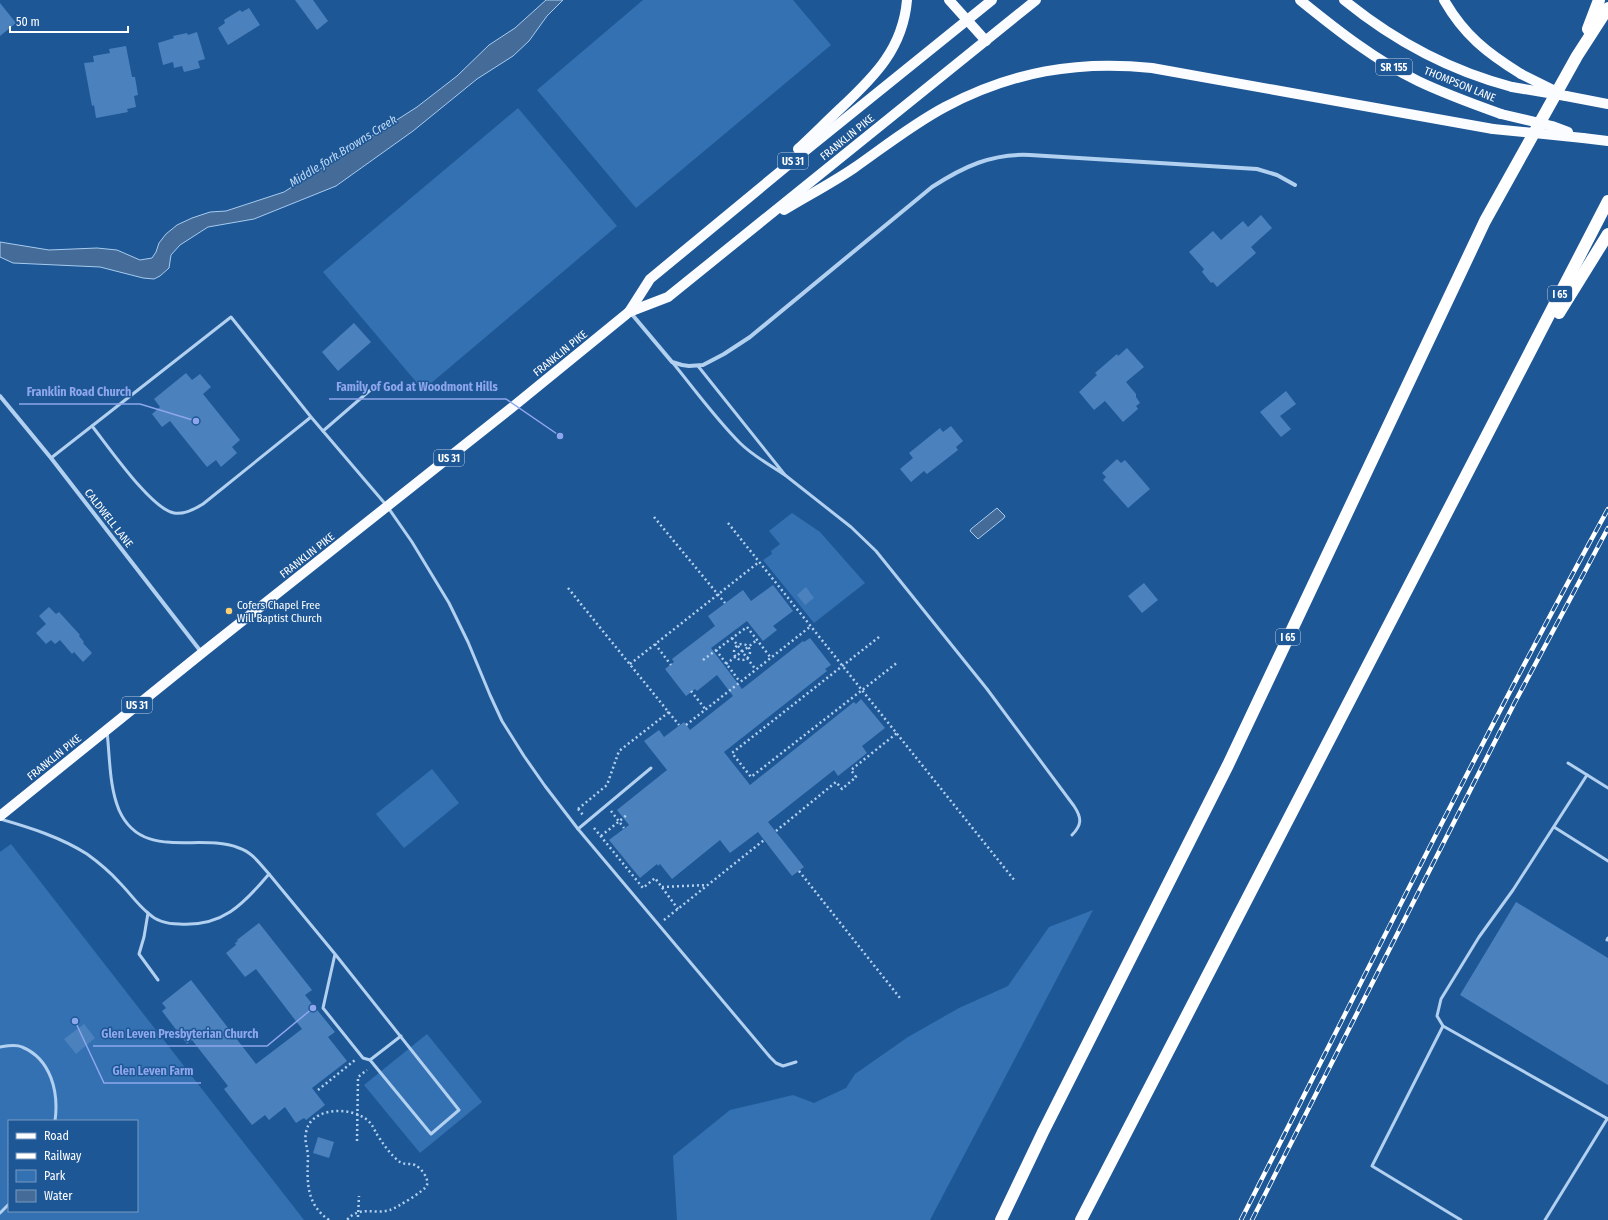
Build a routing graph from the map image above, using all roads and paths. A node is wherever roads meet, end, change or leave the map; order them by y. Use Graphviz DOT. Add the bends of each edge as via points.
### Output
graph roads {
  1 [pos="907,0"];
  2 [pos="949,0"];
  3 [pos="992,0"];
  4 [pos="1036,0"];
  5 [pos="1300,0"];
  6 [pos="1344,0"];
  7 [pos="1444,0"];
  8 [pos="1600,0"];
  9 [pos="1608,8"];
  10 [pos="967,20"];
  11 [pos="986,41"];
  12 [pos="1577,56"];
  13 [pos="1566,96"];
  14 [pos="1608,104"];
  15 [pos="1583,138"];
  16 [pos="1608,141"];
  17 [pos="1295,185"];
  18 [pos="1608,201"];
  19 [pos="735,209"];
  20 [pos="752,230"];
  21 [pos="1608,234"];
  22 [pos="629,312"];
  23 [pos="672,362"];
  24 [pos="698,366"];
  25 [pos="375,386"];
  26 [pos="1513,387"];
  27 [pos="0,396"];
  28 [pos="311,417"];
  29 [pos="92,426"];
  30 [pos="322,430"];
  31 [pos="51,458"];
  32 [pos="785,475"];
  33 [pos="387,506"];
  34 [pos="654,517"];
  35 [pos="728,523"];
  36 [pos="759,562"];
  37 [pos="568,588"];
  38 [pos="718,595"];
  39 [pos="725,603"];
  40 [pos="811,626"];
  41 [pos="879,637"];
  42 [pos="732,638"];
  43 [pos="757,640"];
  44 [pos="655,644"];
  45 [pos="737,646"];
  46 [pos="748,647"];
  47 [pos="716,650"];
  48 [pos="742,652"];
  49 [pos="202,653"];
  50 [pos="736,656"];
  51 [pos="746,658"];
  52 [pos="771,658"];
  53 [pos="703,660"];
  54 [pos="898,662"];
  55 [pos="630,664"];
  56 [pos="726,664"];
  57 [pos="671,665"];
  58 [pos="842,666"];
  59 [pos="756,670"];
  60 [pos="740,682"];
  61 [pos="862,690"];
  62 [pos="692,692"];
  63 [pos="706,710"];
  64 [pos="669,712"];
  65 [pos="680,725"];
  66 [pos="686,725"];
  67 [pos="106,730"];
  68 [pos="897,733"];
  69 [pos="1568,763"];
  70 [pos="651,768"];
  71 [pos="1587,775"];
  72 [pos="1608,788"];
  73 [pos="578,809"];
  74 [pos="628,814"];
  75 [pos="568,817"];
  76 [pos="0,818"];
  77 [pos="587,820"];
  78 [pos="1554,826"];
  79 [pos="578,829"];
  80 [pos="776,831"];
  81 [pos="1072,835"];
  82 [pos="601,836"];
  83 [pos="764,840"];
  84 [pos="1608,861"];
  85 [pos="799,871"];
  86 [pos="269,874"];
  87 [pos="1015,881"];
  88 [pos="708,885"];
  89 [pos="662,887"];
  90 [pos="678,909"];
  91 [pos="148,914"];
  92 [pos="659,924"];
  93 [pos="335,954"];
  94 [pos="158,980"];
  95 [pos="900,998"];
  96 [pos="1443,1026"];
  97 [pos="401,1036"];
  98 [pos="0,1047"];
  99 [pos="361,1056"];
  100 [pos="370,1060"];
  101 [pos="796,1062"];
  102 [pos="374,1065"];
  103 [pos="318,1090"];
  104 [pos="357,1114"];
  105 [pos="1607,1119"];
  106 [pos="55,1120"];
  107 [pos="357,1141"];
  108 [pos="359,1196"];
  109 [pos="8,1205"];
  110 [pos="358,1212"];
  111 [pos="0,1213"];
  112 [pos="358,1217"];
  113 [pos="329,1220"];
  114 [pos="347,1220"];
  115 [pos="1001,1220"];
  116 [pos="1081,1220"];
  117 [pos="1461,1220"];
  118 [pos="1545,1220"];
  1 -- 19 [label="main road" via="896,40 878,71"];
  2 -- 10 [label="main road"];
  3 -- 10 [label="main road, FRANKLIN PIKE / US 31"];
  4 -- 11 [label="main road, FRANKLIN PIKE / US 31"];
  5 -- 15 [label="main road, THOMPSON LANE / SR 155, bridge" via="1345,36 1418,80 1501,114 1552,126"];
  6 -- 13 [label="main road, THOMPSON LANE, bridge" via="1392,34 1467,72 1512,87"];
  7 -- 13 [label="main road, bridge" via="1457,20 1488,53 1520,74"];
  8 -- 12 [label="highway"];
  9 -- 12 [label="highway, I 65"];
  10 -- 11 [label="main road"];
  10 -- 19 [label="main road, FRANKLIN PIKE / US 31"];
  11 -- 20 [label="main road, FRANKLIN PIKE / US 31"];
  12 -- 115 [label="highway, I 65" via="1485,222 1228,765"];
  13 -- 14 [label="main road, THOMPSON LANE"];
  15 -- 16 [label="main road, THOMPSON LANE / SR 155"];
  15 -- 20 [label="main road, bridge" via="1493,129 1152,68 1108,64 1064,68 994,85 944,108 854,168"];
  17 -- 24 [label="street" via="1270,173 1248,169 1018,154 980,161 951,174 932,187 750,336 724,354"];
  18 -- 26 [label="highway, I 65"];
  19 -- 22 [label="main road, FRANKLIN PIKE / US 31" via="650,279"];
  20 -- 22 [label="main road, FRANKLIN PIKE / US 31" via="668,297"];
  21 -- 26 [label="highway"];
  22 -- 23 [label="street"];
  22 -- 33 [label="main road, FRANKLIN PIKE / US 31"];
  23 -- 24 [label="street"];
  23 -- 32 [label="lane" via="741,444"];
  24 -- 32 [label="lane"];
  25 -- 30 [label="lane"];
  26 -- 116 [label="highway, I 65"];
  27 -- 31 [label="street, CALDWELL LANE"];
  28 -- 29 [label="lane" via="203,504 190,511 176,514 152,501"];
  28 -- 29 [label="lane" via="231,317"];
  28 -- 30 [label="lane"];
  29 -- 31 [label="lane"];
  30 -- 33 [label="lane"];
  31 -- 49 [label="street, CALDWELL LANE"];
  32 -- 81 [label="lane" via="865,539 906,587 987,689 1074,806 1080,822"];
  33 -- 49 [label="main road, FRANKLIN PIKE / US 31"];
  33 -- 75 [label="lane" via="416,547 449,603 502,721"];
  34 -- 38 [label="path"];
  35 -- 36 [label="path"];
  36 -- 38 [label="path"];
  36 -- 40 [label="path"];
  37 -- 55 [label="path"];
  38 -- 39 [label="path"];
  38 -- 44 [label="path"];
  40 -- 52 [label="path"];
  40 -- 58 [label="path"];
  41 -- 58 [label="path"];
  42 -- 43 [label="path" via="747,627"];
  42 -- 45 [label="path"];
  42 -- 47 [label="path"];
  43 -- 46 [label="path"];
  43 -- 52 [label="path"];
  44 -- 55 [label="path"];
  44 -- 57 [label="path"];
  45 -- 46 [label="path" via="742,644"];
  45 -- 48 [label="path"];
  45 -- 50 [label="path" via="734,651"];
  46 -- 48 [label="path"];
  46 -- 51 [label="path"];
  47 -- 53 [label="path"];
  47 -- 56 [label="path"];
  48 -- 50 [label="path"];
  48 -- 51 [label="path"];
  49 -- 67 [label="main road, FRANKLIN PIKE / US 31"];
  50 -- 51 [label="path" via="740,659"];
  50 -- 56 [label="path"];
  51 -- 59 [label="path"];
  52 -- 59 [label="path"];
  54 -- 61 [label="path"];
  55 -- 64 [label="path"];
  56 -- 60 [label="path"];
  58 -- 61 [label="path"];
  58 -- 61 [label="path" via="732,753 751,777"];
  59 -- 60 [label="path"];
  60 -- 63 [label="path"];
  61 -- 68 [label="path"];
  62 -- 63 [label="path"];
  63 -- 66 [label="path"];
  64 -- 65 [label="path"];
  64 -- 73 [label="path" via="619,751 607,785"];
  67 -- 76 [label="main road, FRANKLIN PIKE / US 31"];
  67 -- 86 [label="lane" via="114,795 123,817 133,830 159,841 226,844 239,847 247,851"];
  68 -- 80 [label="path" via="851,770 856,777 842,789 836,782"];
  68 -- 87 [label="path"];
  69 -- 71 [label="lane"];
  70 -- 77 [label="lane"];
  71 -- 72 [label="lane"];
  71 -- 78 [label="lane"];
  73 -- 75 [label="path"];
  73 -- 77 [label="path"];
  74 -- 82 [label="path"];
  75 -- 79 [label="lane"];
  76 -- 91 [label="lane" via="67,842 88,855 118,880"];
  77 -- 79 [label="lane"];
  77 -- 82 [label="path"];
  78 -- 84 [label="lane"];
  78 -- 96 [label="lane" via="1479,937 1441,999 1436,1016"];
  79 -- 92 [label="lane"];
  82 -- 89 [label="path" via="643,888 655,878"];
  83 -- 88 [label="path"];
  85 -- 95 [label="path"];
  86 -- 91 [label="lane" via="240,904 213,922 173,924"];
  86 -- 93 [label="lane"];
  88 -- 89 [label="path"];
  88 -- 90 [label="path"];
  89 -- 90 [label="path"];
  90 -- 92 [label="path"];
  91 -- 94 [label="lane" via="139,954"];
  92 -- 101 [label="lane" via="774,1061 783,1066"];
  93 -- 97 [label="lane"];
  93 -- 99 [label="lane" via="323,1008"];
  96 -- 105 [label="lane"];
  96 -- 117 [label="lane" via="1372,1166"];
  97 -- 100 [label="lane"];
  97 -- 102 [label="lane" via="459,1110 431,1134"];
  98 -- 106 [label="lane" via="21,1046 36,1056 48,1070 56,1095"];
  99 -- 100 [label="lane"];
  99 -- 103 [label="path"];
  100 -- 102 [label="lane"];
  102 -- 104 [label="path" via="358,1077"];
  104 -- 107 [label="path"];
  104 -- 110 [label="path" via="372,1123 379,1139 396,1158 417,1166 427,1180 422,1191 390,1210"];
  104 -- 113 [label="path" via="336,1111 322,1113 306,1131 308,1192 312,1203"];
  105 -- 118 [label="lane"];
  108 -- 110 [label="path"];
  109 -- 111 [label="lane"];
  110 -- 112 [label="path"];
  110 -- 114 [label="path"];
}
